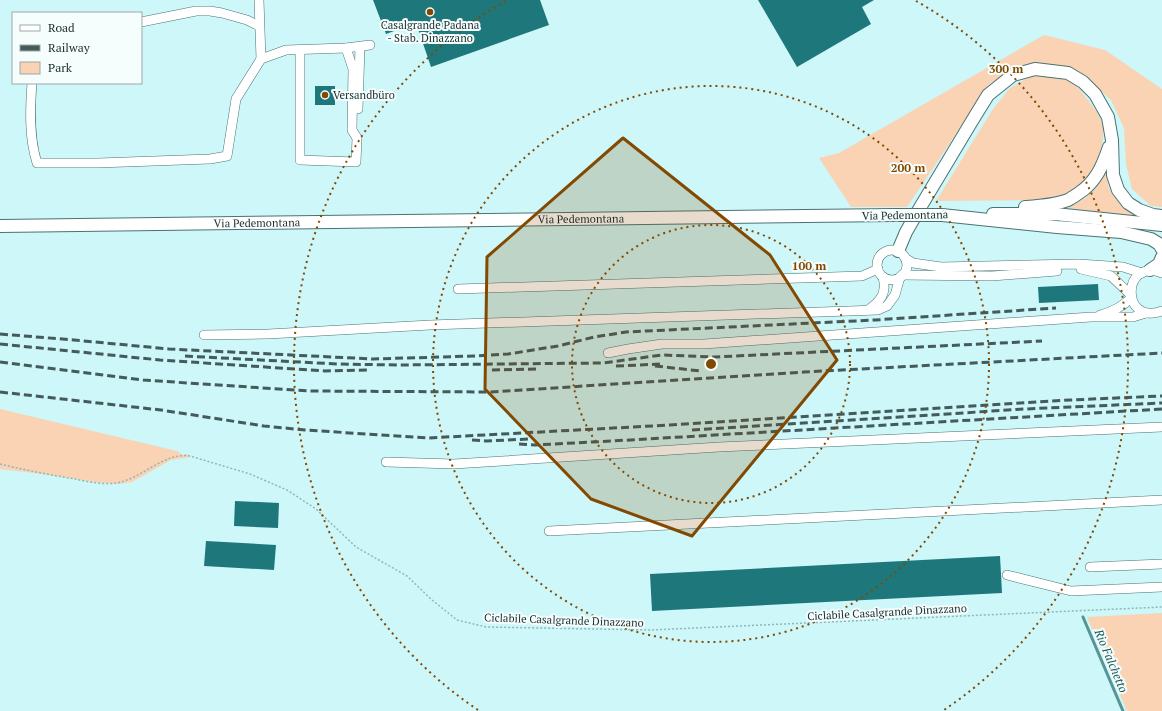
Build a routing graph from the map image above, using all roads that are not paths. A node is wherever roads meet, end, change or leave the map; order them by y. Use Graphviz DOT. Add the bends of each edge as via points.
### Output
graph roads {
  1 [pos="259,0"];
  2 [pos="142,22"];
  3 [pos="260,28"];
  4 [pos="370,45"];
  5 [pos="360,47"];
  6 [pos="346,48"];
  7 [pos="300,50"];
  8 [pos="260,59"];
  9 [pos="32,84"];
  10 [pos="357,138"];
  11 [pos="1112,140"];
  12 [pos="964,214"];
  13 [pos="942,215"];
  14 [pos="1162,216"];
  15 [pos="1162,225"];
  16 [pos="0,226"];
  17 [pos="1162,249"];
  18 [pos="902,255"];
  19 [pos="1162,257"];
  20 [pos="1146,272"];
  21 [pos="880,273"];
  22 [pos="1162,273"];
  23 [pos="901,276"];
  24 [pos="458,289"];
  25 [pos="1131,297"];
  26 [pos="868,310"];
  27 [pos="1162,311"];
  28 [pos="1146,312"];
  29 [pos="1091,317"];
  30 [pos="204,335"];
  31 [pos="608,353"];
  32 [pos="1162,426"];
  33 [pos="386,462"];
  34 [pos="1162,500"];
  35 [pos="549,531"];
  36 [pos="1162,564"];
  37 [pos="1090,567"];
  38 [pos="1006,575"];
  39 [pos="1162,587"];
  1 -- 3 [label="street"];
  2 -- 3 [label="street" via="162,17 219,17"];
  3 -- 8 [label="street"];
  4 -- 5 [label="street"];
  5 -- 6 [label="street"];
  5 -- 10 [label="street"];
  6 -- 7 [label="street"];
  6 -- 10 [label="street" via="353,69 352,130"];
  7 -- 8 [label="street" via="286,50"];
  7 -- 10 [label="street" via="300,160 356,162"];
  8 -- 9 [label="street" via="236,99 227,156 210,160 37,163 30,107"];
  11 -- 12 [label="main road" via="1096,178 1069,200"];
  11 -- 14 [label="main road" via="1113,175 1118,190 1128,203 1139,210"];
  11 -- 18 [label="main road" via="1108,117 1095,94 1084,82 1068,73 1035,69 1013,75 988,95 972,120 906,232"];
  12 -- 13 [label="main road, Via Pedemontana"];
  12 -- 15 [label="main road, Via Pedemontana" via="1055,214"];
  13 -- 16 [label="main road, Via Pedemontana, bridge"];
  13 -- 17 [label="main road" via="1121,232 1151,239"];
  18 -- 20 [label="street" via="913,263 941,267 1079,264 1123,267"];
  18 -- 21 [label="street" via="889,250 884,252 878,260"];
  18 -- 23 [label="street" via="906,268"];
  19 -- 20 [label="main road" via="1159,264"];
  20 -- 22 [label="street"];
  20 -- 25 [label="street" via="1136,277 1131,288"];
  21 -- 23 [label="street" via="892,280"];
  21 -- 24 [label="street" via="862,276"];
  21 -- 26 [label="street" via="885,285 882,298"];
  23 -- 25 [label="street" via="992,276 1080,268 1111,276"];
  23 -- 26 [label="street" via="895,295 887,306 878,310"];
  25 -- 28 [label="street" via="1137,307"];
  25 -- 29 [label="street" via="1123,306"];
  26 -- 30 [label="street" via="430,324 268,334"];
  27 -- 28 [label="street"];
  28 -- 29 [label="street" via="1133,317"];
  29 -- 31 [label="street" via="704,344 662,344"];
  32 -- 33 [label="street" via="719,447 454,464"];
  34 -- 35 [label="street"];
  36 -- 37 [label="street"];
  38 -- 39 [label="street" via="1071,591"];
}
